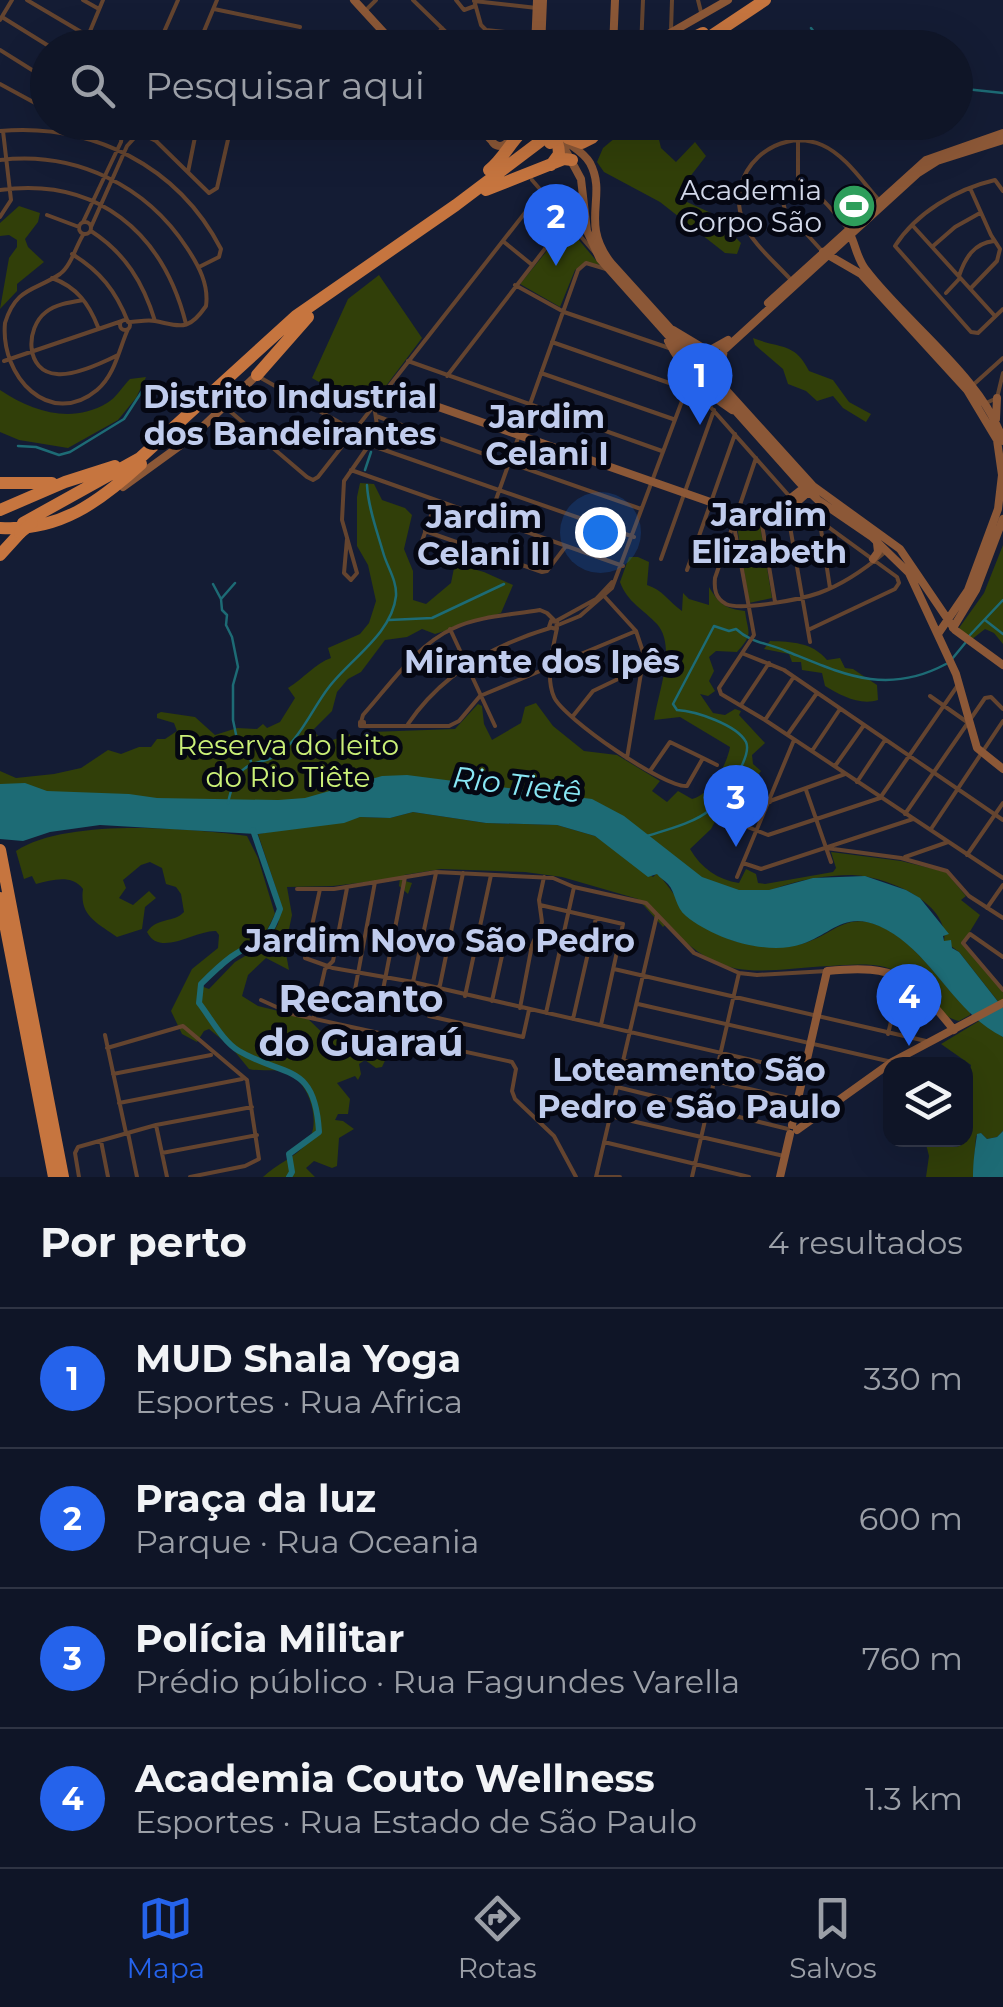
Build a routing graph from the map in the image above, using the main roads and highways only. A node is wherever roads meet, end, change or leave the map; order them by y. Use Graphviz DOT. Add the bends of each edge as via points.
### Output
graph roads {
  1 [pos="752,0"];
  2 [pos="765,0"];
  3 [pos="716,30"];
  4 [pos="499,140"];
  5 [pos="514,140"];
  6 [pos="541,140"];
  7 [pos="543,140"];
  8 [pos="556,140"];
  9 [pos="594,140"];
  10 [pos="552,165"];
  11 [pos="493,167"];
  12 [pos="471,198"];
  13 [pos="400,244"];
  14 [pos="318,305"];
  15 [pos="258,375"];
  16 [pos="165,438"];
  17 [pos="146,459"];
  18 [pos="65,482"];
  19 [pos="0,483"];
  20 [pos="0,510"];
  21 [pos="18,528"];
  22 [pos="0,547"];
  23 [pos="0,555"];
  24 [pos="0,850"];
  25 [pos="0,898"];
  26 [pos="18,940"];
  27 [pos="54,1177"];
  28 [pos="63,1177"];
  29 [pos="71,1177"];
  1 -- 3 [label="highway"];
  2 -- 3 [label="highway"];
  4 -- 11 [label="highway"];
  5 -- 11 [label="highway"];
  6 -- 13 [label="highway"];
  7 -- 12 [label="highway"];
  8 -- 10 [label="highway"];
  9 -- 10 [label="highway" via="578,159"];
  10 -- 12 [label="highway"];
  11 -- 13 [label="highway"];
  12 -- 14 [label="highway"];
  13 -- 16 [label="highway" via="296,316"];
  14 -- 15 [label="highway"];
  14 -- 17 [label="highway"];
  16 -- 18 [label="highway" via="114,466"];
  16 -- 21 [label="highway"];
  17 -- 21 [label="highway"];
  17 -- 21 [label="highway" via="102,498 64,520"];
  18 -- 19 [label="highway"];
  18 -- 20 [label="highway"];
  21 -- 22 [label="highway"];
  21 -- 23 [label="highway"];
  24 -- 26 [label="highway"];
  25 -- 27 [label="highway"];
  26 -- 28 [label="highway"];
  26 -- 29 [label="highway"];
}
